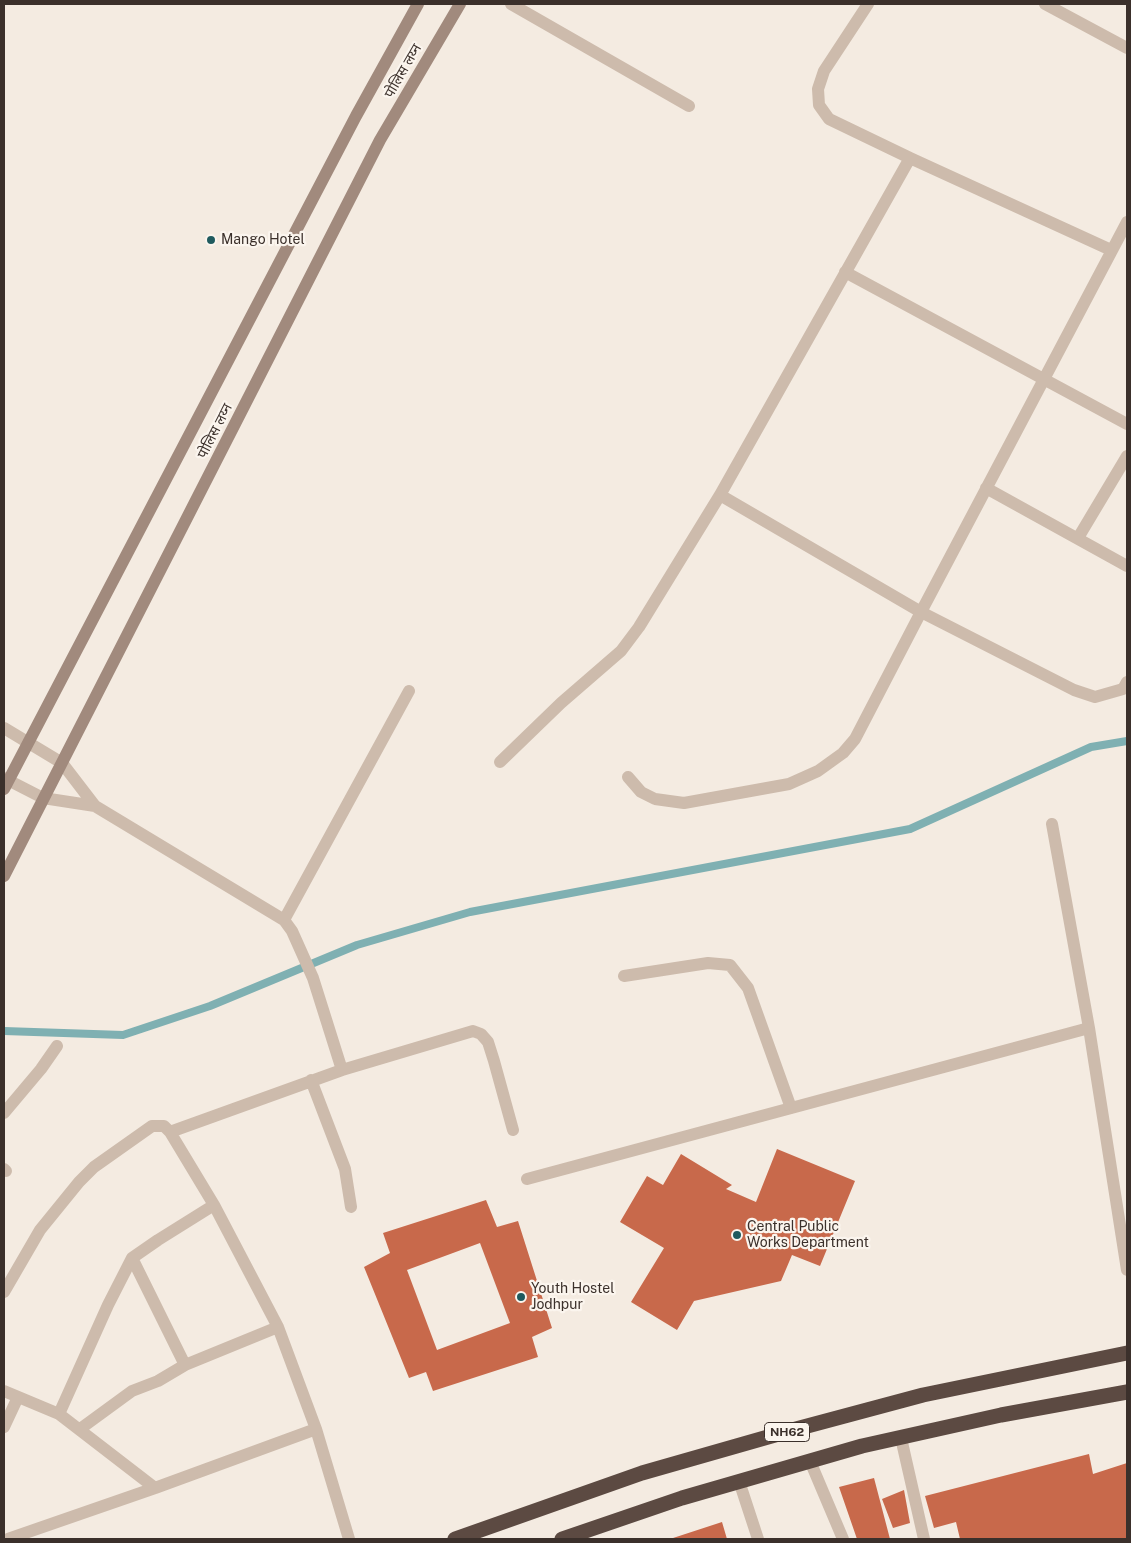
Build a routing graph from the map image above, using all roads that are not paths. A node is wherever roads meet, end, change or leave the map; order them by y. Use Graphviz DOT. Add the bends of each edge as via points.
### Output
graph roads {
  1 [pos="418,4"];
  2 [pos="460,4"];
  3 [pos="511,4"];
  4 [pos="868,4"];
  5 [pos="1048,4"];
  6 [pos="1127,48"];
  7 [pos="689,106"];
  8 [pos="910,158"];
  9 [pos="1127,222"];
  10 [pos="1111,250"];
  11 [pos="846,272"];
  12 [pos="1044,378"];
  13 [pos="1127,424"];
  14 [pos="1127,456"];
  15 [pos="986,488"];
  16 [pos="720,494"];
  17 [pos="1078,538"];
  18 [pos="1127,566"];
  19 [pos="920,612"];
  20 [pos="1127,682"];
  21 [pos="409,691"];
  22 [pos="4,728"];
  23 [pos="29,742"];
  24 [pos="500,762"];
  25 [pos="62,763"];
  26 [pos="628,777"];
  27 [pos="5,782"];
  28 [pos="43,798"];
  29 [pos="95,806"];
  30 [pos="1052,824"];
  31 [pos="4,876"];
  32 [pos="284,920"];
  33 [pos="624,976"];
  34 [pos="1089,1028"];
  35 [pos="57,1046"];
  36 [pos="342,1070"];
  37 [pos="311,1080"];
  38 [pos="791,1108"];
  39 [pos="4,1113"];
  40 [pos="513,1130"];
  41 [pos="170,1132"];
  42 [pos="527,1179"];
  43 [pos="214,1206"];
  44 [pos="351,1207"];
  45 [pos="132,1258"];
  46 [pos="1127,1270"];
  47 [pos="4,1292"];
  48 [pos="278,1327"];
  49 [pos="1127,1353"];
  50 [pos="185,1365"];
  51 [pos="4,1391"];
  52 [pos="1127,1392"];
  53 [pos="18,1397"];
  54 [pos="59,1414"];
  55 [pos="4,1427"];
  56 [pos="80,1429"];
  57 [pos="316,1429"];
  58 [pos="901,1438"];
  59 [pos="810,1461"];
  60 [pos="739,1481"];
  61 [pos="155,1488"];
  62 [pos="463,1538"];
  63 [pos="8,1539"];
  64 [pos="349,1539"];
  65 [pos="562,1539"];
  66 [pos="758,1539"];
  67 [pos="843,1539"];
  68 [pos="924,1539"];
  1 -- 23 [label="street" via="351,125"];
  2 -- 25 [label="street, पोलिस लय्न" via="380,140"];
  3 -- 7 [label="street"];
  4 -- 8 [label="street" via="824,71 818,89 819,105 830,119"];
  5 -- 6 [label="street"];
  8 -- 10 [label="street"];
  8 -- 11 [label="street"];
  9 -- 10 [label="street"];
  10 -- 12 [label="street"];
  11 -- 12 [label="street"];
  11 -- 16 [label="street"];
  12 -- 13 [label="street"];
  12 -- 15 [label="street"];
  14 -- 17 [label="street"];
  15 -- 17 [label="street"];
  15 -- 19 [label="street"];
  16 -- 19 [label="street"];
  16 -- 24 [label="street" via="621,651"];
  17 -- 18 [label="street"];
  19 -- 20 [label="street" via="1074,690 1095,697 1123,689"];
  19 -- 26 [label="street" via="855,739 843,753 818,771 789,784 684,803 655,800 641,792"];
  21 -- 32 [label="street"];
  22 -- 23 [label="street"];
  23 -- 25 [label="street"];
  23 -- 27 [label="street"];
  25 -- 28 [label="street, पोलिस लय्न"];
  25 -- 29 [label="street"];
  27 -- 28 [label="street"];
  28 -- 29 [label="street"];
  28 -- 31 [label="street, पोलिस लय्न"];
  29 -- 32 [label="street"];
  30 -- 34 [label="street"];
  32 -- 36 [label="street" via="313,978"];
  33 -- 38 [label="street" via="708,963 730,966 748,988"];
  34 -- 38 [label="street"];
  34 -- 46 [label="street"];
  35 -- 39 [label="street"];
  36 -- 37 [label="street"];
  36 -- 40 [label="street" via="473,1032 481,1034 488,1042"];
  37 -- 41 [label="street"];
  37 -- 44 [label="street" via="345,1170"];
  38 -- 42 [label="street"];
  41 -- 43 [label="street"];
  41 -- 47 [label="street" via="164,1126 152,1126 94,1167 40,1230"];
  43 -- 45 [label="street"];
  43 -- 48 [label="street"];
  45 -- 50 [label="street"];
  45 -- 54 [label="street"];
  48 -- 50 [label="street"];
  48 -- 57 [label="street"];
  49 -- 62 [label="highway, NH62" via="923,1396 796,1429 642,1473"];
  50 -- 56 [label="street" via="132,1391"];
  51 -- 53 [label="street"];
  52 -- 58 [label="highway, NH62" via="1001,1415"];
  53 -- 54 [label="street"];
  53 -- 55 [label="street"];
  54 -- 56 [label="street"];
  56 -- 61 [label="street"];
  57 -- 61 [label="street"];
  57 -- 64 [label="street"];
  58 -- 59 [label="highway, NH62"];
  58 -- 68 [label="street"];
  59 -- 60 [label="highway, NH62"];
  59 -- 67 [label="street"];
  60 -- 65 [label="highway, NH62"];
  60 -- 66 [label="street"];
  61 -- 63 [label="street"];
}
